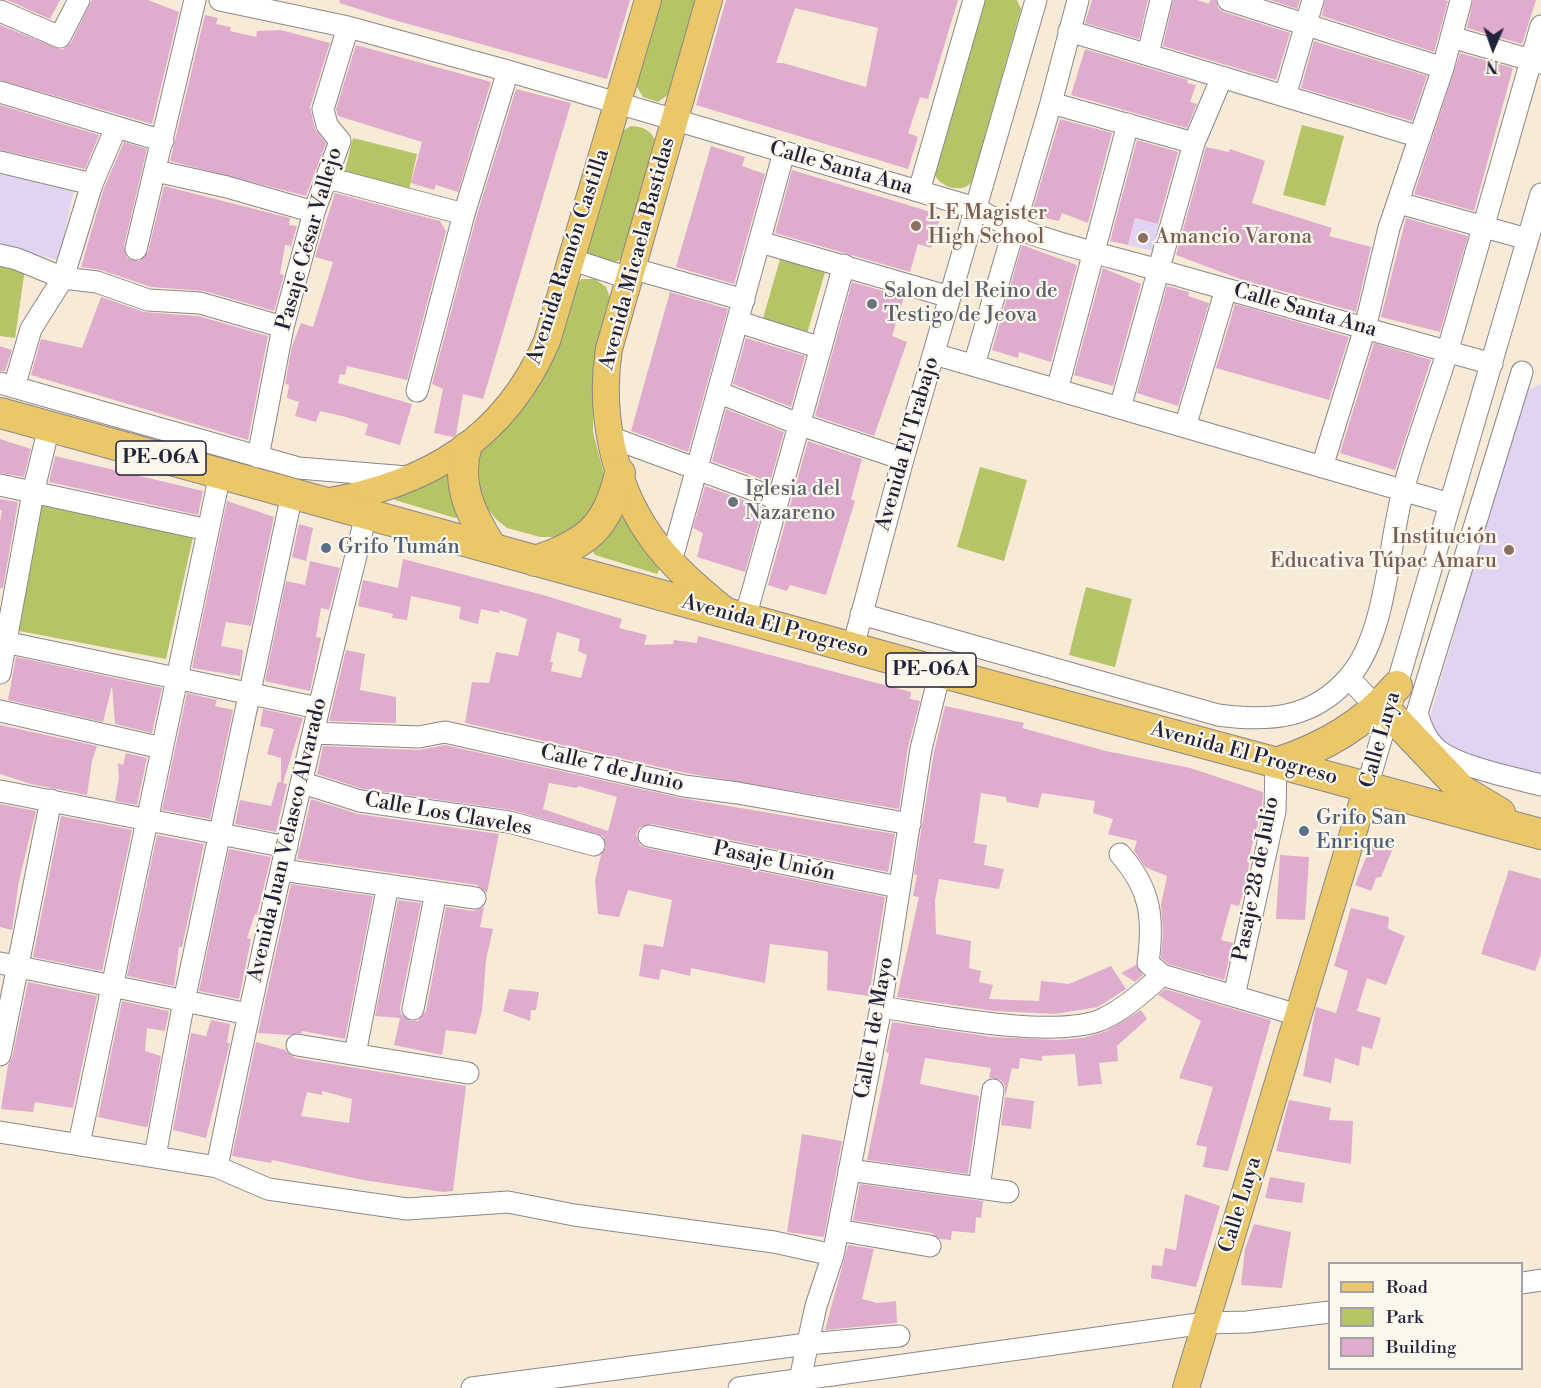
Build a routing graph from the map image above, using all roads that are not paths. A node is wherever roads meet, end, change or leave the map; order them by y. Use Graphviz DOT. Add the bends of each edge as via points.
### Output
graph roads {
  1 [pos="79,0"];
  2 [pos="195,0"];
  3 [pos="220,0"];
  4 [pos="648,0"];
  5 [pos="709,0"];
  6 [pos="974,0"];
  7 [pos="1036,0"];
  8 [pos="1078,0"];
  9 [pos="1161,0"];
  10 [pos="1228,0"];
  11 [pos="1313,0"];
  12 [pos="1461,0"];
  13 [pos="262,4"];
  14 [pos="0,11"];
  15 [pos="1306,23"];
  16 [pos="1541,26"];
  17 [pos="348,27"];
  18 [pos="1069,31"];
  19 [pos="1451,37"];
  20 [pos="1148,54"];
  21 [pos="1536,62"];
  22 [pos="1443,68"];
  23 [pos="508,71"];
  24 [pos="1222,76"];
  25 [pos="0,92"];
  26 [pos="1285,96"];
  27 [pos="617,103"];
  28 [pos="1051,103"];
  29 [pos="673,120"];
  30 [pos="1128,124"];
  31 [pos="116,128"];
  32 [pos="1420,136"];
  33 [pos="163,141"];
  34 [pos="1194,143"];
  35 [pos="784,152"];
  36 [pos="0,162"];
  37 [pos="156,171"];
  38 [pos="328,178"];
  39 [pos="92,184"];
  40 [pos="919,191"];
  41 [pos="1541,194"];
  42 [pos="1399,203"];
  43 [pos="975,208"];
  44 [pos="314,212"];
  45 [pos="464,214"];
  46 [pos="1482,226"];
  47 [pos="1015,227"];
  48 [pos="1527,238"];
  49 [pos="760,242"];
  50 [pos="136,249"];
  51 [pos="1093,251"];
  52 [pos="0,255"];
  53 [pos="570,259"];
  54 [pos="844,265"];
  55 [pos="1159,270"];
  56 [pos="630,273"];
  57 [pos="63,278"];
  58 [pos="1226,289"];
  59 [pos="950,297"];
  60 [pos="744,300"];
  61 [pos="739,322"];
  62 [pos="283,327"];
  63 [pos="1365,328"];
  64 [pos="821,348"];
  65 [pos="1447,351"];
  66 [pos="934,354"];
  67 [pos="1492,364"];
  68 [pos="974,365"];
  69 [pos="1522,372"];
  70 [pos="7,385"];
  71 [pos="1057,390"];
  72 [pos="417,391"];
  73 [pos="720,393"];
  74 [pos="1120,408"];
  75 [pos="0,412"];
  76 [pos="801,425"];
  77 [pos="49,427"];
  78 [pos="1185,427"];
  79 [pos="610,437"];
  80 [pos="466,448"];
  81 [pos="258,457"];
  82 [pos="903,459"];
  83 [pos="1322,467"];
  84 [pos="697,469"];
  85 [pos="620,473"];
  86 [pos="220,474"];
  87 [pos="411,478"];
  88 [pos="0,485"];
  89 [pos="1403,491"];
  90 [pos="33,493"];
  91 [pos="292,494"];
  92 [pos="778,499"];
  93 [pos="322,503"];
  94 [pos="1450,504"];
  95 [pos="366,515"];
  96 [pos="208,530"];
  97 [pos="492,548"];
  98 [pos="535,561"];
  99 [pos="671,562"];
  100 [pos="861,614"];
  101 [pos="738,616"];
  102 [pos="2,641"];
  103 [pos="853,647"];
  104 [pos="940,672"];
  105 [pos="0,673"];
  106 [pos="176,677"];
  107 [pos="1349,678"];
  108 [pos="249,695"];
  109 [pos="1388,702"];
  110 [pos="318,708"];
  111 [pos="0,711"];
  112 [pos="313,733"];
  113 [pos="162,748"];
  114 [pos="1276,763"];
  115 [pos="303,783"];
  116 [pos="1541,785"];
  117 [pos="1367,787"];
  118 [pos="0,791"];
  119 [pos="51,800"];
  120 [pos="147,819"];
  121 [pos="910,824"];
  122 [pos="1538,833"];
  123 [pos="220,834"];
  124 [pos="649,836"];
  125 [pos="594,845"];
  126 [pos="287,847"];
  127 [pos="1119,854"];
  128 [pos="282,870"];
  129 [pos="388,885"];
  130 [pos="898,887"];
  131 [pos="436,892"];
  132 [pos="475,898"];
  133 [pos="9,965"];
  134 [pos="1162,975"];
  135 [pos="114,986"];
  136 [pos="1234,996"];
  137 [pos="184,1001"];
  138 [pos="880,1007"];
  139 [pos="413,1008"];
  140 [pos="248,1014"];
  141 [pos="1298,1015"];
  142 [pos="297,1045"];
  143 [pos="355,1054"];
  144 [pos="0,1055"];
  145 [pos="468,1073"];
  146 [pos="993,1090"];
  147 [pos="0,1132"];
  148 [pos="79,1144"];
  149 [pos="155,1156"];
  150 [pos="217,1167"];
  151 [pos="849,1170"];
  152 [pos="979,1188"];
  153 [pos="1008,1192"];
  154 [pos="838,1230"];
  155 [pos="930,1246"];
  156 [pos="833,1255"];
  157 [pos="1541,1280"];
  158 [pos="1523,1283"];
  159 [pos="1328,1312"];
  160 [pos="1205,1323"];
  161 [pos="899,1336"];
  162 [pos="807,1344"];
  163 [pos="798,1384"];
  164 [pos="472,1388"];
  165 [pos="739,1388"];
  166 [pos="1186,1388"];
  1 -- 14 [label="street" via="60,37"];
  2 -- 33 [label="street"];
  3 -- 13 [label="street, Calle Santa Ana"];
  4 -- 27 [label="main road, Avenida Ramón Castilla"];
  5 -- 29 [label="main road, Avenida Micaela Bastidas"];
  6 -- 40 [label="street"];
  7 -- 43 [label="street, Avenida El Trabajo"];
  8 -- 18 [label="street, Avenida El Trabajo"];
  9 -- 20 [label="street"];
  10 -- 15 [label="street"];
  11 -- 15 [label="street"];
  12 -- 19 [label="street"];
  13 -- 17 [label="street, Calle Santa Ana"];
  15 -- 22 [label="street"];
  15 -- 26 [label="street"];
  16 -- 21 [label="street"];
  17 -- 23 [label="street, Calle Santa Ana"];
  17 -- 38 [label="street, Pasaje César Vallejo" via="323,110 327,125 340,141"];
  18 -- 20 [label="street"];
  18 -- 28 [label="street, Avenida El Trabajo"];
  19 -- 21 [label="street"];
  19 -- 22 [label="street"];
  20 -- 24 [label="street"];
  21 -- 46 [label="street"];
  22 -- 32 [label="street"];
  23 -- 27 [label="street, Calle Santa Ana"];
  23 -- 45 [label="street"];
  24 -- 26 [label="street"];
  24 -- 34 [label="street"];
  25 -- 31 [label="street"];
  26 -- 32 [label="street"];
  27 -- 29 [label="street, Calle Santa Ana"];
  27 -- 53 [label="main road, Avenida Ramón Castilla"];
  28 -- 30 [label="street"];
  28 -- 47 [label="street, Avenida El Trabajo"];
  29 -- 35 [label="street, Calle Santa Ana"];
  29 -- 56 [label="main road, Avenida Micaela Bastidas"];
  30 -- 34 [label="street"];
  30 -- 51 [label="street"];
  31 -- 33 [label="street"];
  31 -- 39 [label="street"];
  32 -- 42 [label="street"];
  33 -- 37 [label="street"];
  34 -- 55 [label="street"];
  35 -- 40 [label="street, Calle Santa Ana"];
  35 -- 49 [label="street"];
  36 -- 39 [label="street"];
  37 -- 44 [label="street" via="227,186"];
  37 -- 50 [label="street"];
  38 -- 44 [label="street, Pasaje César Vallejo"];
  38 -- 45 [label="street"];
  39 -- 57 [label="street"];
  40 -- 43 [label="street, Calle Santa Ana"];
  41 -- 48 [label="street, Calle Luya"];
  42 -- 46 [label="street"];
  42 -- 63 [label="street" via="1389,228"];
  43 -- 47 [label="street, Calle Santa Ana"];
  43 -- 59 [label="street, Avenida El Trabajo"];
  44 -- 62 [label="street, Pasaje César Vallejo"];
  45 -- 72 [label="street"];
  46 -- 48 [label="street"];
  46 -- 65 [label="street"];
  47 -- 51 [label="street, Calle Santa Ana"];
  47 -- 68 [label="street, Avenida El Trabajo"];
  48 -- 67 [label="street, Calle Luya"];
  49 -- 54 [label="street"];
  49 -- 60 [label="street"];
  51 -- 55 [label="street, Calle Santa Ana"];
  51 -- 71 [label="street"];
  52 -- 57 [label="street"];
  53 -- 56 [label="street"];
  53 -- 80 [label="main road, Avenida Ramón Castilla" via="547,341 534,371 515,399"];
  54 -- 59 [label="street"];
  54 -- 64 [label="street"];
  55 -- 58 [label="street, Calle Santa Ana"];
  55 -- 74 [label="street"];
  56 -- 60 [label="street"];
  56 -- 79 [label="main road, Avenida Micaela Bastidas" via="605,370"];
  57 -- 62 [label="street" via="97,282 148,300 200,303"];
  57 -- 70 [label="street" via="31,329"];
  58 -- 63 [label="street, Calle Santa Ana"];
  58 -- 78 [label="street"];
  59 -- 66 [label="street, Avenida El Trabajo"];
  60 -- 61 [label="street"];
  61 -- 64 [label="street"];
  61 -- 73 [label="street"];
  62 -- 81 [label="street, Pasaje César Vallejo"];
  63 -- 65 [label="street, Calle Santa Ana"];
  63 -- 83 [label="street"];
  64 -- 76 [label="street"];
  65 -- 67 [label="street, Calle Santa Ana"];
  65 -- 89 [label="street"];
  66 -- 68 [label="street"];
  66 -- 82 [label="street, Avenida El Trabajo"];
  67 -- 94 [label="street, Calle Luya"];
  68 -- 71 [label="street"];
  69 -- 116 [label="street" via="1417,713 1423,733 1437,750 1452,759"];
  70 -- 81 [label="street"];
  71 -- 74 [label="street"];
  73 -- 76 [label="street"];
  73 -- 84 [label="street"];
  74 -- 78 [label="street"];
  75 -- 77 [label="highway, PE-06A"];
  76 -- 82 [label="street"];
  76 -- 92 [label="street"];
  77 -- 86 [label="highway, PE-06A"];
  77 -- 90 [label="street"];
  78 -- 83 [label="street"];
  79 -- 84 [label="street"];
  79 -- 85 [label="main road, Avenida Micaela Bastidas"];
  80 -- 87 [label="main road, Avenida Ramón Castilla"];
  80 -- 97 [label="highway" via="462,464 467,503"];
  81 -- 87 [label="street" via="299,468"];
  82 -- 100 [label="street, Avenida El Trabajo"];
  83 -- 89 [label="street"];
  84 -- 92 [label="street"];
  84 -- 99 [label="street"];
  85 -- 98 [label="highway" via="614,500 595,531 579,543"];
  85 -- 99 [label="main road, Avenida Micaela Bastidas" via="649,534"];
  86 -- 91 [label="highway, PE-06A"];
  86 -- 96 [label="street"];
  87 -- 93 [label="main road, Avenida Ramón Castilla" via="357,497"];
  88 -- 90 [label="street"];
  89 -- 94 [label="street"];
  89 -- 107 [label="street" via="1372,637"];
  90 -- 96 [label="street"];
  90 -- 102 [label="street"];
  91 -- 93 [label="highway, PE-06A"];
  91 -- 108 [label="street"];
  92 -- 101 [label="street"];
  93 -- 95 [label="highway, Avenida El Progreso / PE-06A"];
  94 -- 109 [label="street, Calle Luya"];
  95 -- 97 [label="highway, Avenida El Progreso / PE-06A"];
  95 -- 110 [label="street, Avenida Juan Velasco Alvarado"];
  96 -- 106 [label="street"];
  97 -- 98 [label="highway, Avenida El Progreso / PE-06A"];
  98 -- 101 [label="highway, Avenida El Progreso / PE-06A"];
  99 -- 101 [label="main road, Avenida Micaela Bastidas"];
  100 -- 103 [label="street, Avenida El Trabajo"];
  100 -- 107 [label="street" via="1207,712 1246,719 1289,716 1310,707"];
  101 -- 103 [label="highway, Avenida El Progreso / PE-06A"];
  102 -- 105 [label="street"];
  102 -- 106 [label="street"];
  103 -- 104 [label="highway, Avenida El Progreso / PE-06A"];
  104 -- 114 [label="highway, Avenida El Progreso / PE-06A"];
  104 -- 121 [label="street, Calle 1 de Mayo" via="921,749"];
  106 -- 108 [label="street"];
  106 -- 113 [label="street"];
  107 -- 109 [label="street"];
  108 -- 110 [label="street"];
  108 -- 123 [label="street"];
  109 -- 114 [label="highway" via="1321,746"];
  109 -- 117 [label="street, Calle Luya"];
  109 -- 122 [label="highway" via="1463,791"];
  110 -- 112 [label="street, Avenida Juan Velasco Alvarado"];
  111 -- 113 [label="street"];
  112 -- 115 [label="street, Avenida Juan Velasco Alvarado"];
  112 -- 121 [label="street, Calle 7 de Junio" via="419,737 445,732 684,786"];
  113 -- 120 [label="street"];
  114 -- 117 [label="highway, Avenida El Progreso / PE-06A"];
  114 -- 136 [label="street, Pasaje 28 de Julio" via="1275,811"];
  115 -- 125 [label="street, Calle Los Claveles" via="360,801 509,822"];
  115 -- 126 [label="street, Avenida Juan Velasco Alvarado"];
  117 -- 122 [label="highway, Avenida El Progreso / PE-06A"];
  117 -- 141 [label="main road, Calle Luya"];
  118 -- 119 [label="street"];
  119 -- 120 [label="street"];
  119 -- 133 [label="street"];
  120 -- 123 [label="street"];
  120 -- 135 [label="street"];
  121 -- 130 [label="street, Calle 1 de Mayo"];
  123 -- 126 [label="street"];
  123 -- 137 [label="street"];
  124 -- 130 [label="street, Pasaje Unión"];
  126 -- 128 [label="street, Avenida Juan Velasco Alvarado"];
  127 -- 134 [label="street" via="1143,885 1151,919 1148,963"];
  128 -- 129 [label="street"];
  128 -- 140 [label="street, Avenida Juan Velasco Alvarado"];
  129 -- 131 [label="street"];
  129 -- 143 [label="street"];
  130 -- 138 [label="street, Calle 1 de Mayo"];
  131 -- 132 [label="street"];
  131 -- 139 [label="street"];
  133 -- 135 [label="street"];
  133 -- 144 [label="street"];
  134 -- 136 [label="street"];
  134 -- 138 [label="street" via="1147,990 1103,1019 1079,1025 1045,1027 981,1022"];
  135 -- 137 [label="street"];
  135 -- 148 [label="street"];
  136 -- 141 [label="street"];
  137 -- 140 [label="street"];
  137 -- 149 [label="street"];
  138 -- 151 [label="street, Calle 1 de Mayo"];
  140 -- 150 [label="street, Avenida Juan Velasco Alvarado"];
  141 -- 160 [label="main road, Calle Luya"];
  142 -- 143 [label="street"];
  143 -- 145 [label="street"];
  146 -- 152 [label="street"];
  147 -- 148 [label="street"];
  148 -- 149 [label="street"];
  149 -- 150 [label="street"];
  150 -- 156 [label="street" via="268,1189 407,1209 508,1202 574,1215 774,1242"];
  151 -- 152 [label="street"];
  151 -- 154 [label="street, Calle 1 de Mayo"];
  152 -- 153 [label="street"];
  154 -- 155 [label="street"];
  154 -- 156 [label="street, Calle 1 de Mayo"];
  156 -- 162 [label="street, Calle 1 de Mayo"];
  157 -- 158 [label="street"];
  159 -- 160 [label="street"];
  160 -- 163 [label="street"];
  160 -- 166 [label="main road, Calle Luya"];
  161 -- 162 [label="street"];
  162 -- 163 [label="street, Calle 1 de Mayo"];
  162 -- 164 [label="street"];
  163 -- 165 [label="street"];
}
